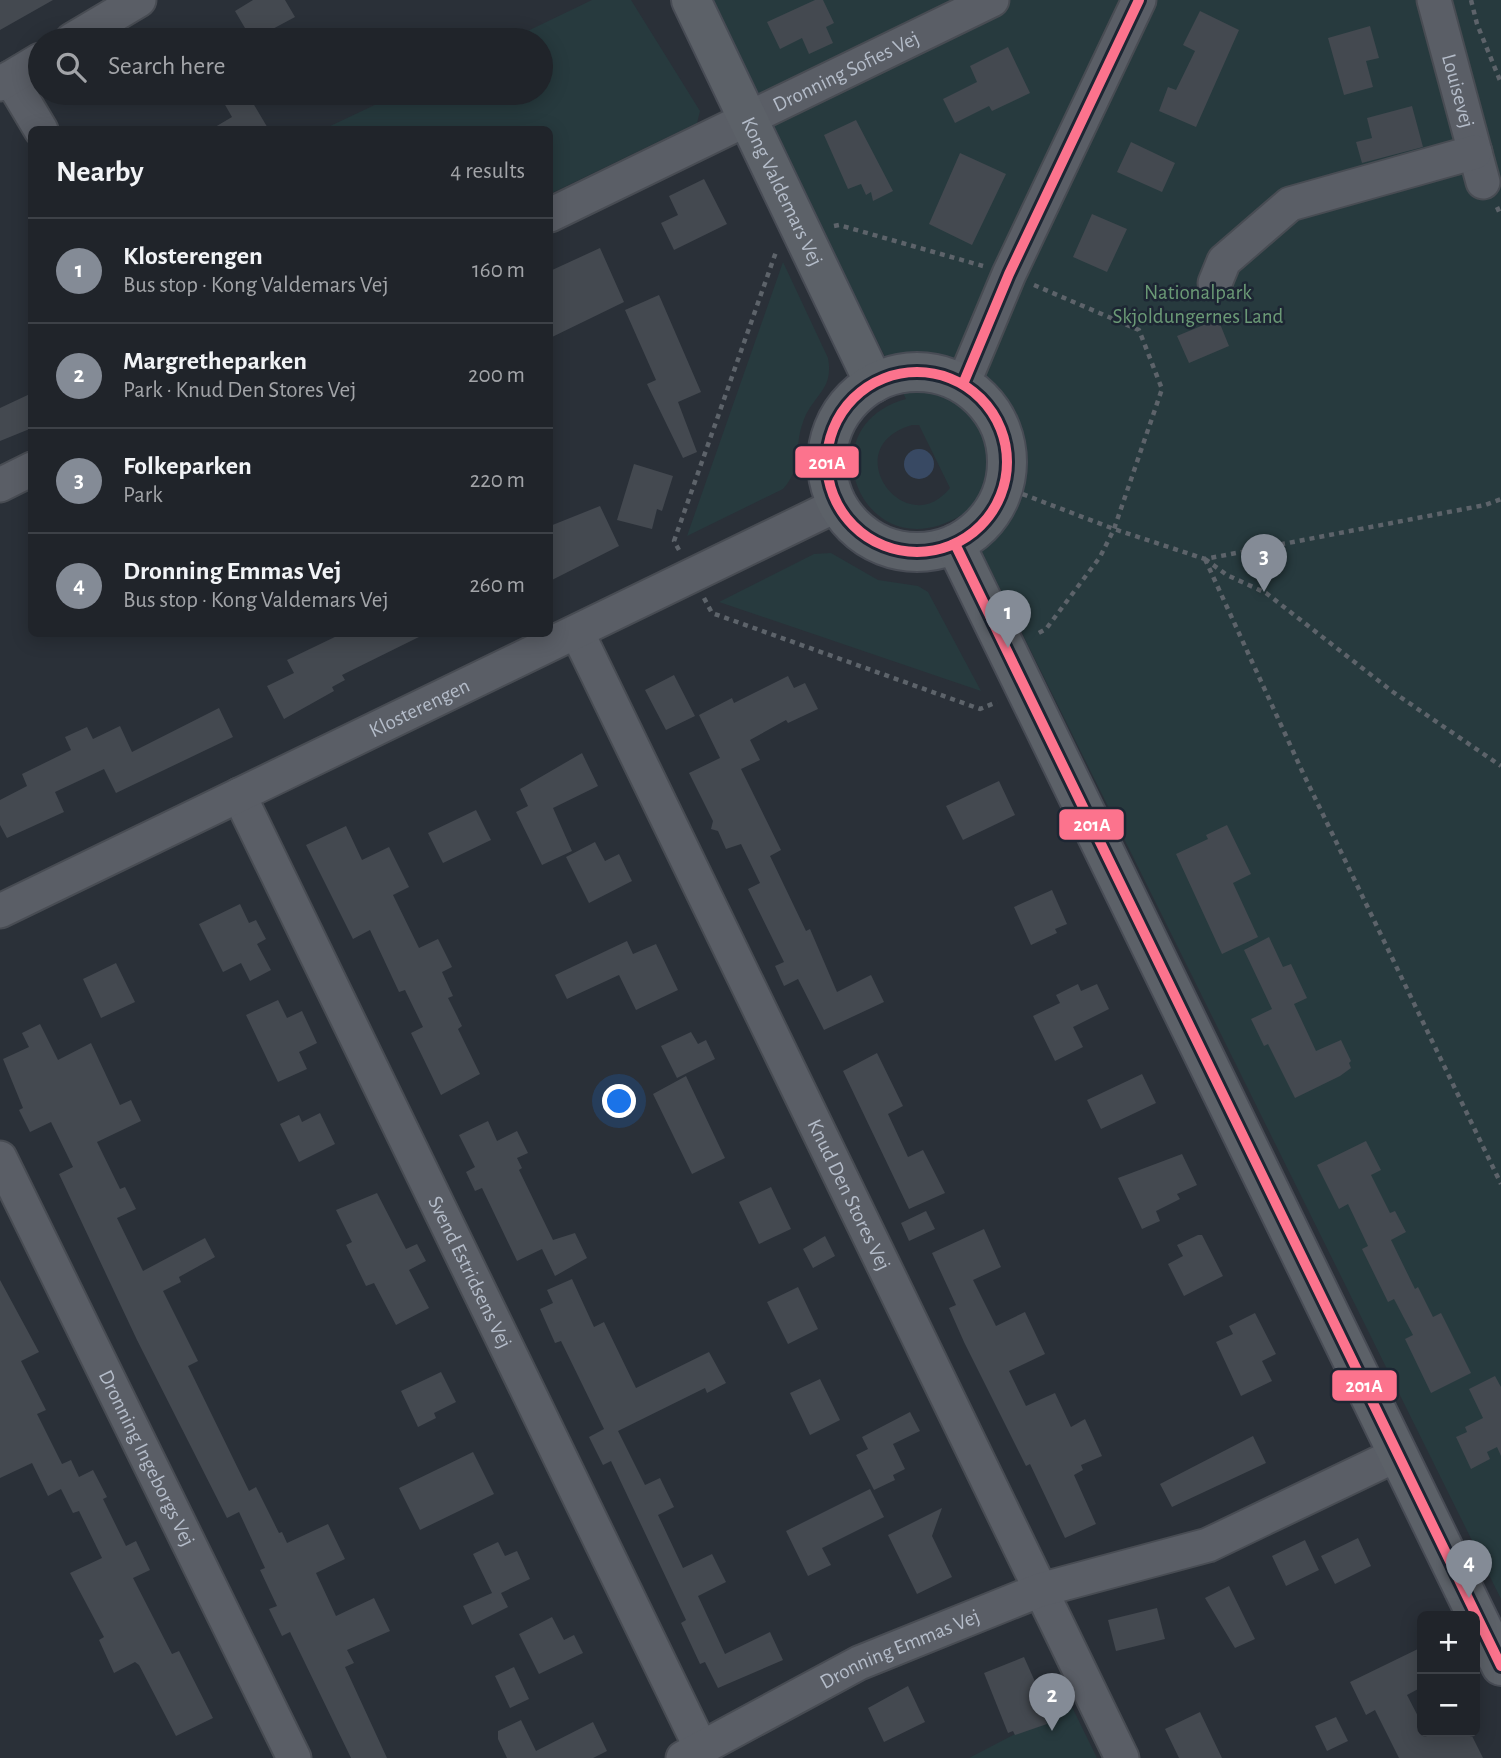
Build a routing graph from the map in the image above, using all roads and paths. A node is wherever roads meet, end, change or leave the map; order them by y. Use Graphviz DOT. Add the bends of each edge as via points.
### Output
graph roads {
  1 [pos="139,0"];
  2 [pos="691,0"];
  3 [pos="992,0"];
  4 [pos="1139,0"];
  5 [pos="1434,0"];
  6 [pos="1471,0"];
  7 [pos="92,28"];
  8 [pos="28,67"];
  9 [pos="5,81"];
  10 [pos="1501,83"];
  11 [pos="747,118"];
  12 [pos="38,126"];
  13 [pos="553,214"];
  14 [pos="790,244"];
  15 [pos="1009,274"];
  16 [pos="1215,283"];
  17 [pos="874,383"];
  18 [pos="963,384"];
  19 [pos="28,471"];
  20 [pos="0,485"];
  21 [pos="1004,488"];
  22 [pos="1501,499"];
  23 [pos="837,505"];
  24 [pos="1114,529"];
  25 [pos="956,544"];
  26 [pos="1205,559"];
  27 [pos="577,632"];
  28 [pos="1008,648"];
  29 [pos="1501,766"];
  30 [pos="239,795"];
  31 [pos="0,911"];
  32 [pos="0,1158"];
  33 [pos="1501,1184"];
  34 [pos="1398,1454"];
  35 [pos="1040,1590"];
  36 [pos="1501,1666"];
  37 [pos="692,1753"];
  38 [pos="294,1758"];
  39 [pos="1122,1758"];
  1 -- 7 [label="street"];
  2 -- 11 [label="main road, Kong Valdemars Vej"];
  3 -- 11 [label="street, Dronning Sofies Vej"];
  4 -- 15 [label="street"];
  5 -- 16 [label="street, Louisevej" via="1479,167 1290,204 1224,261"];
  6 -- 10 [label="path"];
  8 -- 9 [label="street"];
  9 -- 12 [label="street"];
  11 -- 13 [label="street, Dronning Sofies Vej"];
  11 -- 14 [label="main road, Kong Valdemars Vej"];
  14 -- 15 [label="path" via="839,225"];
  14 -- 17 [label="main road, Kong Valdemars Vej"];
  15 -- 18 [label="street"];
  15 -- 24 [label="path" via="1139,330 1162,389"];
  17 -- 18 [label="main road" via="919,372"];
  17 -- 23 [label="main road" via="852,400 835,423 828,478"];
  18 -- 21 [label="main road" via="986,404 1002,429 1008,458"];
  19 -- 20 [label="street"];
  21 -- 24 [label="path"];
  21 -- 25 [label="main road" via="985,521"];
  22 -- 26 [label="path"];
  23 -- 25 [label="main road" via="854,527 876,543 902,552 929,552"];
  23 -- 27 [label="street, Klosterengen"];
  24 -- 26 [label="path"];
  24 -- 28 [label="path" via="1100,557 1046,629"];
  25 -- 28 [label="main road"];
  26 -- 29 [label="path" via="1266,593 1393,692"];
  26 -- 33 [label="path"];
  27 -- 30 [label="street, Klosterengen"];
  27 -- 35 [label="street, Knud Den Stores Vej"];
  28 -- 34 [label="main road"];
  30 -- 31 [label="street, Klosterengen"];
  30 -- 37 [label="street, Svend Estridsens Vej"];
  32 -- 38 [label="street, Dronning Ingeborgs Vej"];
  34 -- 35 [label="street, Dronning Emmas Vej" via="1208,1545"];
  34 -- 36 [label="main road"];
  35 -- 37 [label="street, Dronning Emmas Vej" via="859,1663"];
  35 -- 39 [label="street, Knud Den Stores Vej"];
}
